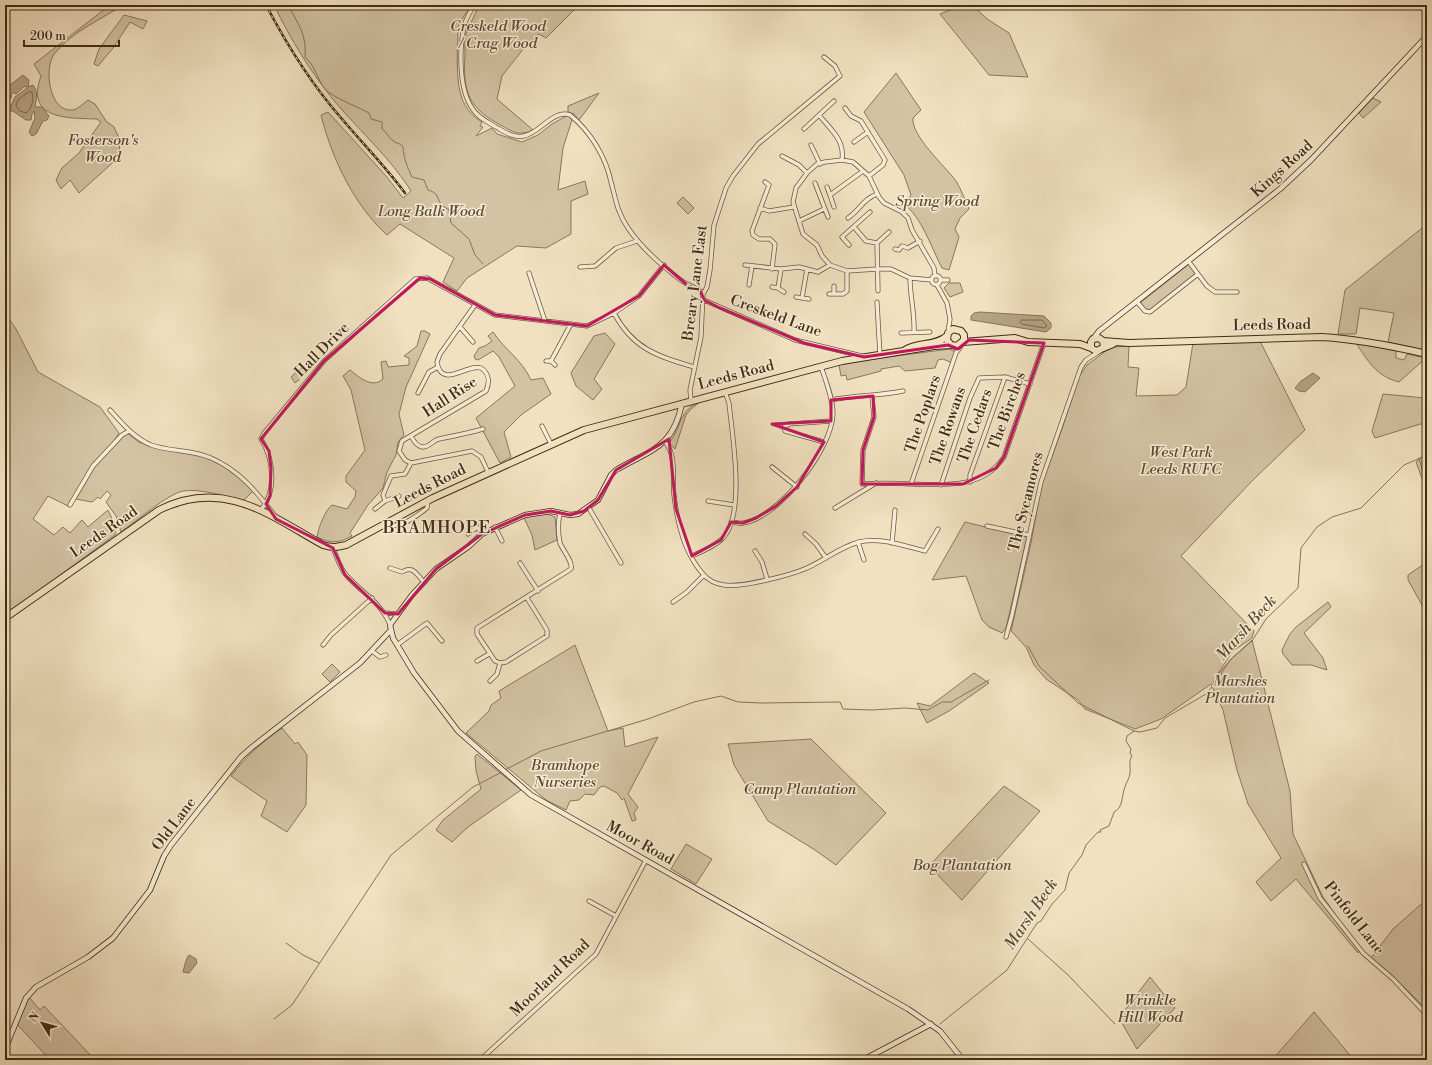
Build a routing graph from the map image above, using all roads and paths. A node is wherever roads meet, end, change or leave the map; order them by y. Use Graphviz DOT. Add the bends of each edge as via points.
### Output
graph roads {
  1 [pos="474,5"];
  2 [pos="1427,36"];
  3 [pos="824,57"];
  4 [pos="834,101"];
  5 [pos="845,108"];
  6 [pos="819,115"];
  7 [pos="804,129"];
  8 [pos="868,132"];
  9 [pos="854,142"];
  10 [pos="811,145"];
  11 [pos="782,156"];
  12 [pos="842,160"];
  13 [pos="820,164"];
  14 [pos="862,170"];
  15 [pos="806,173"];
  16 [pos="869,176"];
  17 [pos="815,183"];
  18 [pos="768,185"];
  19 [pos="827,188"];
  20 [pos="877,194"];
  21 [pos="830,195"];
  22 [pos="794,207"];
  23 [pos="834,207"];
  24 [pos="760,208"];
  25 [pos="824,209"];
  26 [pos="870,212"];
  27 [pos="828,217"];
  28 [pos="848,218"];
  29 [pos="799,221"];
  30 [pos="854,227"];
  31 [pos="889,232"];
  32 [pos="637,241"];
  33 [pos="920,241"];
  34 [pos="876,243"];
  35 [pos="849,245"];
  36 [pos="895,249"];
  37 [pos="1189,262"];
  38 [pos="664,265"];
  39 [pos="745,265"];
  40 [pos="830,265"];
  41 [pos="752,266"];
  42 [pos="580,267"];
  43 [pos="878,268"];
  44 [pos="772,269"];
  45 [pos="807,269"];
  46 [pos="781,270"];
  47 [pos="847,272"];
  48 [pos="529,273"];
  49 [pos="1198,274"];
  50 [pos="935,276"];
  51 [pos="910,278"];
  52 [pos="932,280"];
  53 [pos="940,280"];
  54 [pos="948,280"];
  55 [pos="937,285"];
  56 [pos="749,286"];
  57 [pos="834,286"];
  58 [pos="772,287"];
  59 [pos="778,288"];
  60 [pos="878,291"];
  61 [pos="784,292"];
  62 [pos="1237,292"];
  63 [pos="703,294"];
  64 [pos="829,294"];
  65 [pos="834,294"];
  66 [pos="796,297"];
  67 [pos="802,298"];
  68 [pos="809,299"];
  69 [pos="704,300"];
  70 [pos="878,302"];
  71 [pos="1137,302"];
  72 [pos="475,305"];
  73 [pos="614,313"];
  74 [pos="950,319"];
  75 [pos="545,320"];
  76 [pos="571,324"];
  77 [pos="460,327"];
  78 [pos="1103,329"];
  79 [pos="961,330"];
  80 [pos="930,332"];
  81 [pos="901,333"];
  82 [pos="914,333"];
  83 [pos="948,334"];
  84 [pos="1092,340"];
  85 [pos="985,341"];
  86 [pos="473,342"];
  87 [pos="963,343"];
  88 [pos="1044,343"];
  89 [pos="1080,344"];
  90 [pos="1102,344"];
  91 [pos="952,345"];
  92 [pos="1092,349"];
  93 [pos="902,352"];
  94 [pos="956,352"];
  95 [pos="1427,354"];
  96 [pos="880,356"];
  97 [pos="864,357"];
  98 [pos="1092,357"];
  99 [pos="546,361"];
  100 [pos="551,361"];
  101 [pos="556,365"];
  102 [pos="821,366"];
  103 [pos="438,367"];
  104 [pos="694,367"];
  105 [pos="1005,377"];
  106 [pos="1030,384"];
  107 [pos="903,391"];
  108 [pos="725,392"];
  109 [pos="418,393"];
  110 [pos="872,396"];
  111 [pos="692,400"];
  112 [pos="831,400"];
  113 [pos="682,403"];
  114 [pos="110,410"];
  115 [pos="831,421"];
  116 [pos="542,426"];
  117 [pos="483,429"];
  118 [pos="129,431"];
  119 [pos="410,436"];
  120 [pos="665,442"];
  121 [pos="824,442"];
  122 [pos="551,444"];
  123 [pos="411,463"];
  124 [pos="772,467"];
  125 [pos="488,472"];
  126 [pos="970,482"];
  127 [pos="876,483"];
  128 [pos="911,484"];
  129 [pos="941,486"];
  130 [pos="797,487"];
  131 [pos="399,496"];
  132 [pos="385,501"];
  133 [pos="708,501"];
  134 [pos="266,504"];
  135 [pos="70,505"];
  136 [pos="734,505"];
  137 [pos="589,508"];
  138 [pos="835,508"];
  139 [pos="375,509"];
  140 [pos="260,510"];
  141 [pos="896,510"];
  142 [pos="560,513"];
  143 [pos="276,519"];
  144 [pos="731,522"];
  145 [pos="987,526"];
  146 [pos="495,527"];
  147 [pos="938,529"];
  148 [pos="468,534"];
  149 [pos="482,534"];
  150 [pos="805,534"];
  151 [pos="1029,535"];
  152 [pos="502,541"];
  153 [pos="858,542"];
  154 [pos="892,543"];
  155 [pos="333,548"];
  156 [pos="755,551"];
  157 [pos="692,556"];
  158 [pos="826,558"];
  159 [pos="864,560"];
  160 [pos="520,563"];
  161 [pos="621,563"];
  162 [pos="390,568"];
  163 [pos="704,575"];
  164 [pos="767,579"];
  165 [pos="424,582"];
  166 [pos="538,591"];
  167 [pos="372,598"];
  168 [pos="527,598"];
  169 [pos="673,602"];
  170 [pos="385,613"];
  171 [pos="398,614"];
  172 [pos="5,618"];
  173 [pos="391,628"];
  174 [pos="1006,637"];
  175 [pos="442,641"];
  176 [pos="323,645"];
  177 [pos="397,645"];
  178 [pos="372,651"];
  179 [pos="489,654"];
  180 [pos="386,655"];
  181 [pos="477,662"];
  182 [pos="500,663"];
  183 [pos="490,681"];
  184 [pos="646,860"];
  185 [pos="1304,864"];
  186 [pos="589,900"];
  187 [pos="616,916"];
  188 [pos="1427,1015"];
  189 [pos="931,1024"];
  190 [pos="5,1049"];
  191 [pos="480,1060"];
  192 [pos="863,1060"];
  193 [pos="963,1060"];
  1 -- 32 [label="street" via="464,27 462,58 462,79 472,110 503,132 517,136 525,136 536,131 558,116 570,115 596,145 609,175 616,207"];
  2 -- 37 [label="street, Kings Road" via="1311,160 1280,189"];
  3 -- 63 [label="street, Breary Lane East" via="835,66 840,76 758,144 726,188 716,215 710,270"];
  4 -- 6 [label="street"];
  5 -- 8 [label="street" via="851,116 861,121"];
  6 -- 7 [label="street"];
  6 -- 12 [label="street" via="841,142"];
  8 -- 9 [label="street"];
  8 -- 16 [label="street" via="885,160 884,165"];
  10 -- 13 [label="street"];
  11 -- 15 [label="street" via="799,165"];
  12 -- 13 [label="street"];
  12 -- 14 [label="street" via="853,162"];
  13 -- 15 [label="street"];
  14 -- 16 [label="street"];
  14 -- 21 [label="street"];
  15 -- 22 [label="street" via="796,188"];
  16 -- 20 [label="street"];
  17 -- 25 [label="street"];
  18 -- 24 [label="street"];
  19 -- 21 [label="street"];
  20 -- 28 [label="street" via="866,198 856,213"];
  20 -- 33 [label="street" via="884,203 905,214"];
  21 -- 23 [label="street"];
  22 -- 24 [label="street" via="769,211"];
  22 -- 29 [label="street"];
  24 -- 44 [label="street" via="752,230 753,235 759,239 770,239 774,244"];
  25 -- 27 [label="street"];
  25 -- 29 [label="street"];
  26 -- 30 [label="street"];
  29 -- 40 [label="street" via="803,234 817,245"];
  30 -- 34 [label="street" via="866,241"];
  30 -- 35 [label="street" via="842,238"];
  31 -- 34 [label="street"];
  32 -- 38 [label="street"];
  32 -- 42 [label="street" via="616,248 595,266"];
  33 -- 36 [label="street" via="908,248 902,246 899,250"];
  33 -- 50 [label="street" via="934,268"];
  34 -- 43 [label="street"];
  37 -- 49 [label="street"];
  37 -- 71 [label="street, Kings Road"];
  38 -- 63 [label="street"];
  38 -- 73 [label="street" via="639,296"];
  39 -- 41 [label="street"];
  40 -- 45 [label="street" via="818,272"];
  40 -- 47 [label="street"];
  41 -- 44 [label="street"];
  41 -- 56 [label="street"];
  43 -- 47 [label="street"];
  43 -- 51 [label="street"];
  43 -- 60 [label="street"];
  44 -- 46 [label="street"];
  45 -- 46 [label="street" via="792,267"];
  45 -- 67 [label="street"];
  46 -- 59 [label="street"];
  47 -- 65 [label="street" via="847,291 843,294"];
  48 -- 75 [label="street"];
  49 -- 62 [label="street" via="1215,292"];
  49 -- 71 [label="street" via="1150,312 1145,311"];
  50 -- 52 [label="street"];
  50 -- 53 [label="street"];
  51 -- 52 [label="street"];
  51 -- 82 [label="street"];
  52 -- 55 [label="street" via="933,284"];
  53 -- 54 [label="street"];
  53 -- 55 [label="street"];
  55 -- 74 [label="street" via="947,303"];
  57 -- 65 [label="street"];
  58 -- 59 [label="street"];
  59 -- 61 [label="street"];
  63 -- 69 [label="street, Breary Lane East"];
  64 -- 65 [label="street"];
  66 -- 67 [label="street"];
  67 -- 68 [label="street"];
  69 -- 97 [label="street, Creskeld Lane" via="795,340"];
  69 -- 104 [label="street, Breary Lane East" via="701,337"];
  70 -- 96 [label="street"];
  71 -- 78 [label="street, Kings Road"];
  72 -- 75 [label="street" via="495,315"];
  72 -- 77 [label="street"];
  72 -- 134 [label="street, Hall Drive" via="427,278 415,279 324,361 261,439 269,451 271,468 270,496"];
  73 -- 76 [label="street" via="591,325"];
  73 -- 104 [label="street" via="646,350"];
  74 -- 79 [label="street"];
  74 -- 83 [label="street"];
  75 -- 76 [label="street"];
  76 -- 100 [label="street"];
  77 -- 86 [label="street"];
  77 -- 103 [label="street" via="440,354"];
  78 -- 84 [label="street, Kings Road"];
  78 -- 90 [label="street"];
  79 -- 83 [label="highway" via="953,329"];
  79 -- 85 [label="highway"];
  79 -- 87 [label="highway" via="964,335"];
  80 -- 82 [label="street"];
  81 -- 82 [label="street"];
  83 -- 91 [label="highway"];
  83 -- 93 [label="highway, Leeds Road" via="940,341 914,346"];
  84 -- 89 [label="highway"];
  84 -- 90 [label="highway" via="1097,338"];
  84 -- 92 [label="highway"];
  85 -- 87 [label="highway" via="969,340"];
  85 -- 88 [label="highway" via="1016,338"];
  87 -- 91 [label="highway"];
  87 -- 94 [label="street, The Poplars"];
  88 -- 89 [label="highway"];
  88 -- 106 [label="street, The Birches"];
  89 -- 92 [label="highway"];
  90 -- 92 [label="highway"];
  90 -- 95 [label="highway, Leeds Road" via="1335,338 1364,340"];
  90 -- 98 [label="street, The Sycamores"];
  91 -- 93 [label="highway, Leeds Road"];
  91 -- 94 [label="street"];
  92 -- 98 [label="street"];
  93 -- 96 [label="highway, Leeds Road"];
  94 -- 128 [label="street, The Poplars"];
  96 -- 97 [label="highway, Leeds Road"];
  97 -- 102 [label="highway, Leeds Road"];
  98 -- 151 [label="street, The Sycamores" via="1079,371 1046,466"];
  99 -- 100 [label="street"];
  100 -- 101 [label="street"];
  102 -- 108 [label="highway, Leeds Road"];
  102 -- 112 [label="street"];
  103 -- 109 [label="street" via="429,372"];
  103 -- 119 [label="street, Hall Rise" via="444,374 453,375 478,366 486,373 489,380 488,388 483,394"];
  104 -- 111 [label="street, Breary Lane East" via="690,390"];
  105 -- 106 [label="street, The Rowans"];
  105 -- 126 [label="street, The Cedars" via="970,475"];
  105 -- 129 [label="street, The Rowans" via="981,377 976,381"];
  106 -- 126 [label="street, The Birches" via="1004,457 996,468"];
  107 -- 110 [label="street"];
  108 -- 111 [label="highway, Leeds Road"];
  108 -- 136 [label="street" via="729,404 738,486"];
  110 -- 112 [label="street" via="854,395"];
  110 -- 127 [label="street, The Birches" via="874,417 863,450 862,484"];
  111 -- 113 [label="highway, Leeds Road"];
  112 -- 115 [label="street"];
  113 -- 120 [label="street" via="676,426"];
  113 -- 122 [label="highway, Leeds Road" via="584,430"];
  114 -- 118 [label="street"];
  115 -- 121 [label="street"];
  115 -- 121 [label="street" via="789,424 784,427 785,431"];
  116 -- 122 [label="street"];
  117 -- 119 [label="street" via="438,439 426,446 418,445"];
  118 -- 134 [label="street" via="153,445 209,457 220,462 251,486"];
  118 -- 135 [label="street" via="122,435 93,466"];
  119 -- 123 [label="street, Hall Rise" via="402,441 399,451 405,460"];
  120 -- 137 [label="street" via="616,470 598,500"];
  120 -- 157 [label="street" via="672,452 679,524"];
  121 -- 130 [label="street"];
  122 -- 125 [label="highway, Leeds Road"];
  123 -- 125 [label="street" via="472,451 481,457"];
  123 -- 132 [label="street" via="405,474 391,476 383,495"];
  124 -- 130 [label="street"];
  125 -- 155 [label="highway, Leeds Road" via="346,545"];
  126 -- 129 [label="street, The Birches"];
  127 -- 128 [label="street, The Birches"];
  127 -- 138 [label="street"];
  128 -- 129 [label="street, The Birches"];
  130 -- 144 [label="street" via="776,506 756,518 743,523"];
  131 -- 132 [label="street"];
  132 -- 139 [label="street"];
  133 -- 136 [label="street"];
  134 -- 140 [label="street"];
  134 -- 143 [label="street"];
  136 -- 144 [label="street"];
  137 -- 142 [label="street, Old Lane" via="570,516"];
  137 -- 161 [label="street"];
  140 -- 143 [label="highway, Leeds Road"];
  140 -- 172 [label="highway, Leeds Road" via="245,503 206,497 170,504"];
  141 -- 154 [label="street"];
  142 -- 146 [label="street, Old Lane" via="551,511 525,515"];
  142 -- 166 [label="street" via="560,541 572,566 569,572"];
  143 -- 155 [label="highway, Leeds Road"];
  144 -- 157 [label="street" via="721,540"];
  145 -- 151 [label="street"];
  146 -- 149 [label="street, Old Lane"];
  146 -- 152 [label="street"];
  147 -- 154 [label="street" via="925,551"];
  148 -- 149 [label="street" via="477,527"];
  149 -- 165 [label="street, Old Lane" via="436,569"];
  150 -- 158 [label="street"];
  151 -- 174 [label="street, The Sycamores"];
  153 -- 154 [label="street"];
  153 -- 158 [label="street"];
  153 -- 159 [label="street"];
  155 -- 167 [label="street" via="345,575"];
  156 -- 164 [label="street"];
  157 -- 163 [label="street"];
  158 -- 164 [label="street" via="807,568"];
  160 -- 166 [label="street"];
  162 -- 165 [label="street" via="402,572 411,569"];
  163 -- 164 [label="street" via="718,584 731,586"];
  163 -- 169 [label="street"];
  165 -- 171 [label="street, Old Lane"];
  166 -- 168 [label="street"];
  167 -- 170 [label="street"];
  167 -- 176 [label="street"];
  168 -- 179 [label="street" via="477,628 477,634"];
  168 -- 182 [label="street" via="547,630 547,636 506,662"];
  170 -- 171 [label="street"];
  170 -- 173 [label="street"];
  171 -- 173 [label="street, Old Lane"];
  173 -- 177 [label="street, Moor Road"];
  173 -- 178 [label="street, Old Lane"];
  175 -- 177 [label="street" via="427,623"];
  177 -- 184 [label="street, Moor Road" via="414,673 458,731 531,795"];
  178 -- 180 [label="street" via="380,657"];
  178 -- 190 [label="street, Old Lane" via="241,757 171,845 150,890 114,938 88,957 36,987 28,996"];
  179 -- 181 [label="street"];
  179 -- 182 [label="street"];
  182 -- 183 [label="street"];
  184 -- 187 [label="street, Moorland Road"];
  184 -- 189 [label="street, Moor Road"];
  185 -- 188 [label="street, Pinfold Lane" via="1320,898 1363,953 1393,979"];
  186 -- 187 [label="street"];
  187 -- 191 [label="street, Moorland Road" via="596,954"];
  189 -- 192 [label="street"];
  189 -- 193 [label="street, Moor Road"];
}
